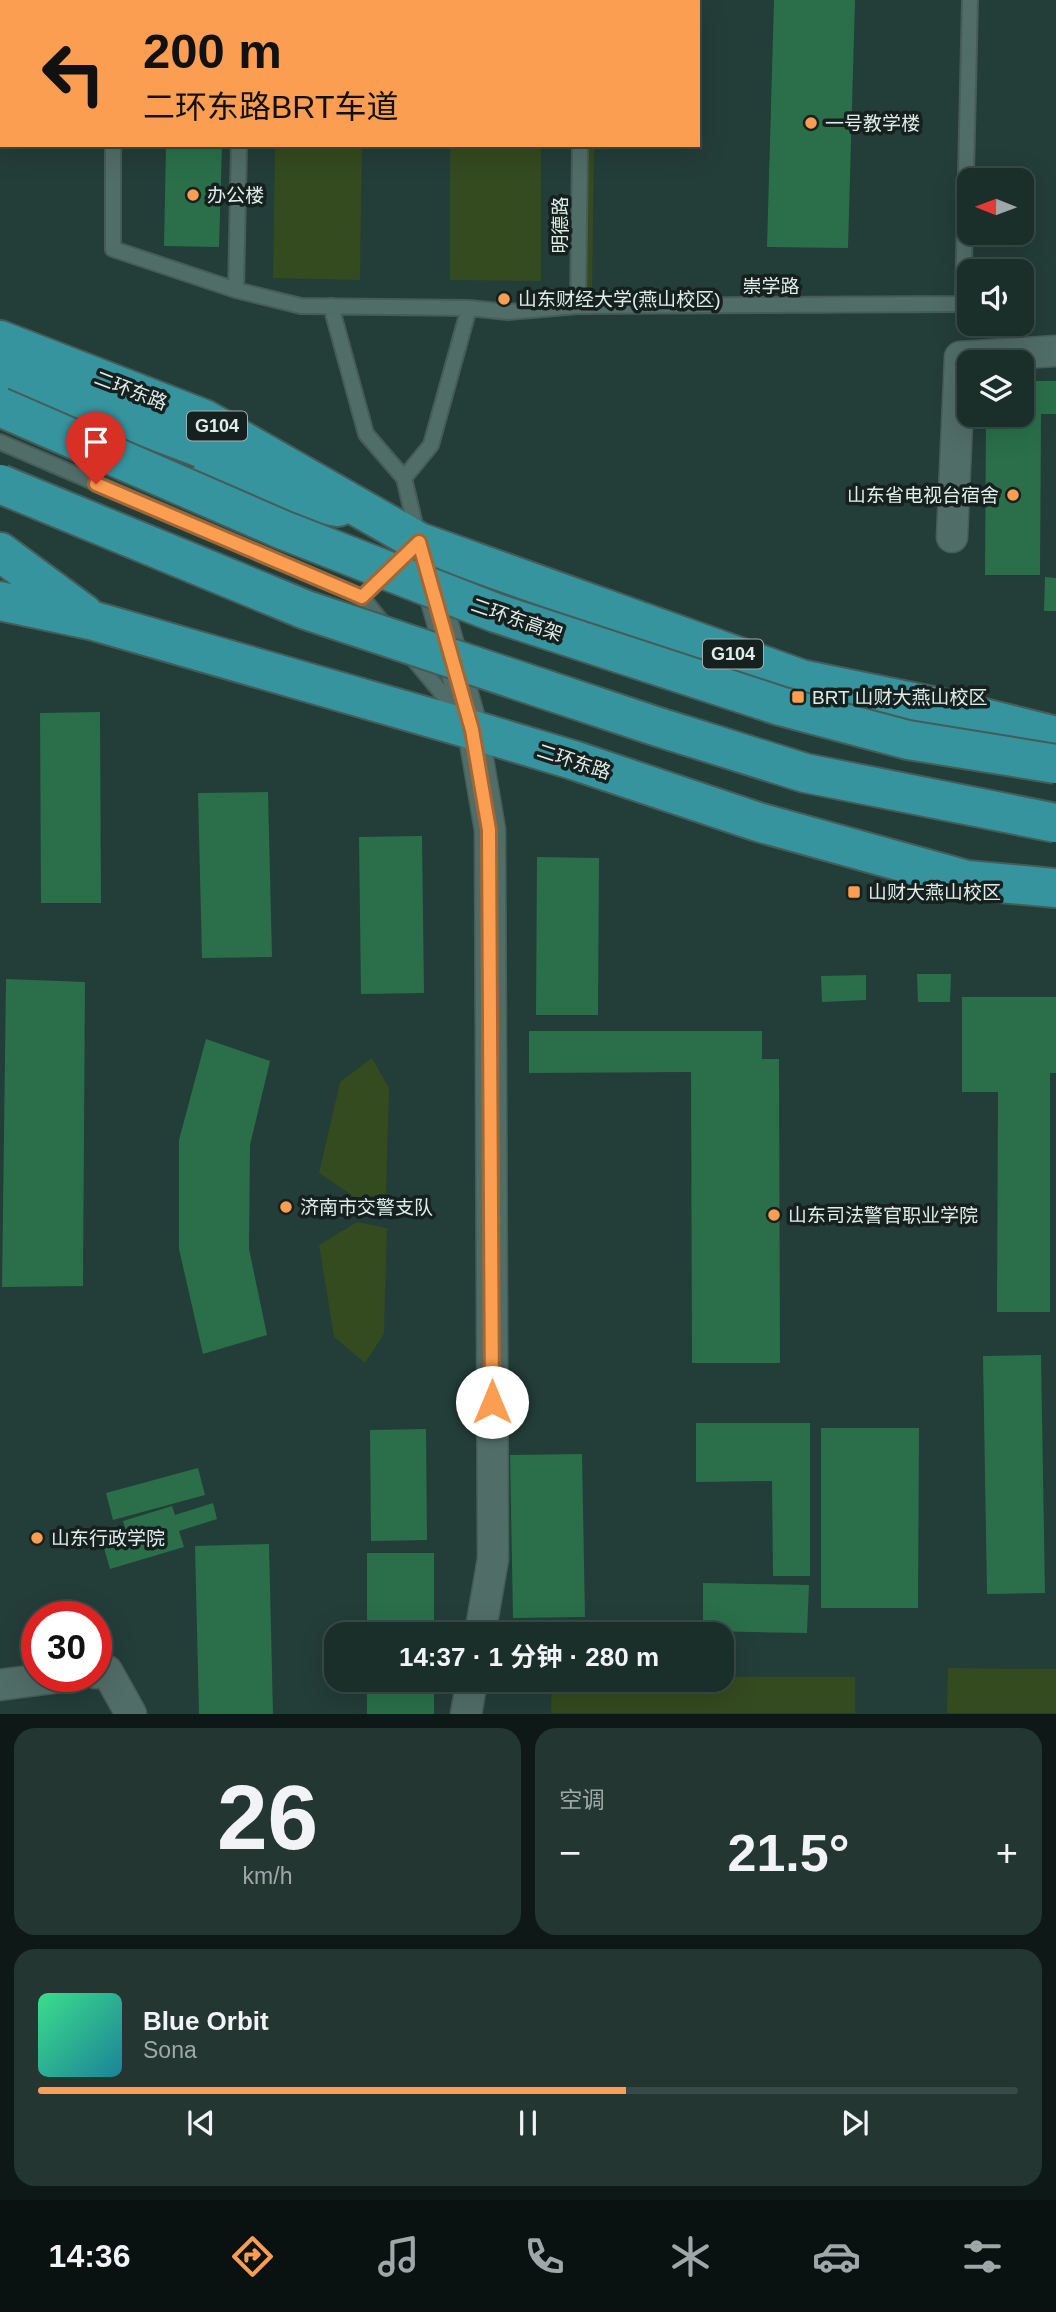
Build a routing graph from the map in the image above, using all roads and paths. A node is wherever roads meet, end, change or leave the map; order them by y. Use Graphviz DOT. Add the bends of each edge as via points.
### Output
graph roads {
  1 [pos="970,0"];
  2 [pos="113,147"];
  3 [pos="239,147"];
  4 [pos="580,147"];
  5 [pos="236,290"];
  6 [pos="331,306"];
  7 [pos="579,306"];
  8 [pos="469,308"];
  9 [pos="0,340"];
  10 [pos="1056,351"];
  11 [pos="0,372"];
  12 [pos="0,402"];
  13 [pos="0,407"];
  14 [pos="0,442"];
  15 [pos="404,478"];
  16 [pos="0,484"];
  17 [pos="368,512"];
  18 [pos="952,537"];
  19 [pos="410,551"];
  20 [pos="0,552"];
  21 [pos="0,577"];
  22 [pos="371,588"];
  23 [pos="0,601"];
  24 [pos="94,621"];
  25 [pos="472,730"];
  26 [pos="1056,736"];
  27 [pos="1056,764"];
  28 [pos="1056,823"];
  29 [pos="1056,888"];
  30 [pos="482,1622"];
  31 [pos="112,1680"];
  32 [pos="21,1682"];
  33 [pos="0,1685"];
  34 [pos="470,1692"];
  35 [pos="131,1713"];
  36 [pos="466,1713"];
  1 -- 7 [label="lane, 崇学路" via="963,304"];
  2 -- 5 [label="lane, 崇学路" via="113,249"];
  3 -- 5 [label="lane"];
  4 -- 7 [label="lane, 明德路"];
  5 -- 6 [label="lane, 崇学路" via="301,306"];
  6 -- 8 [label="lane, 崇学路"];
  6 -- 15 [label="lane" via="366,434"];
  7 -- 8 [label="lane, 崇学路" via="508,312"];
  8 -- 15 [label="lane" via="431,445"];
  9 -- 17 [label="highway, 二环东路 / G104" via="204,418"];
  10 -- 18 [label="street" via="960,358"];
  11 -- 17 [label="highway"];
  12 -- 17 [label="highway, 二环东路" via="111,447 234,488"];
  13 -- 27 [label="highway, 二环东高架, bridge" via="284,530 509,617 793,709 908,740"];
  14 -- 22 [label="lane"];
  15 -- 19 [label="lane"];
  16 -- 28 [label="highway, bridge" via="306,610 655,726 805,773"];
  17 -- 19 [label="highway, 二环东路 / G104"];
  19 -- 22 [label="lane"];
  19 -- 25 [label="street"];
  19 -- 26 [label="highway, 二环东路 / G104" via="802,679"];
  20 -- 24 [label="highway, 二环东路"];
  21 -- 24 [label="highway"];
  22 -- 25 [label="lane"];
  23 -- 24 [label="highway, 二环东路"];
  24 -- 25 [label="highway, 二环东路"];
  25 -- 29 [label="highway, 二环东路" via="758,822 967,880"];
  25 -- 30 [label="street" via="490,844 493,1559"];
  31 -- 35 [label="street"];
  32 -- 33 [label="street"];
  34 -- 36 [label="street"];
}
